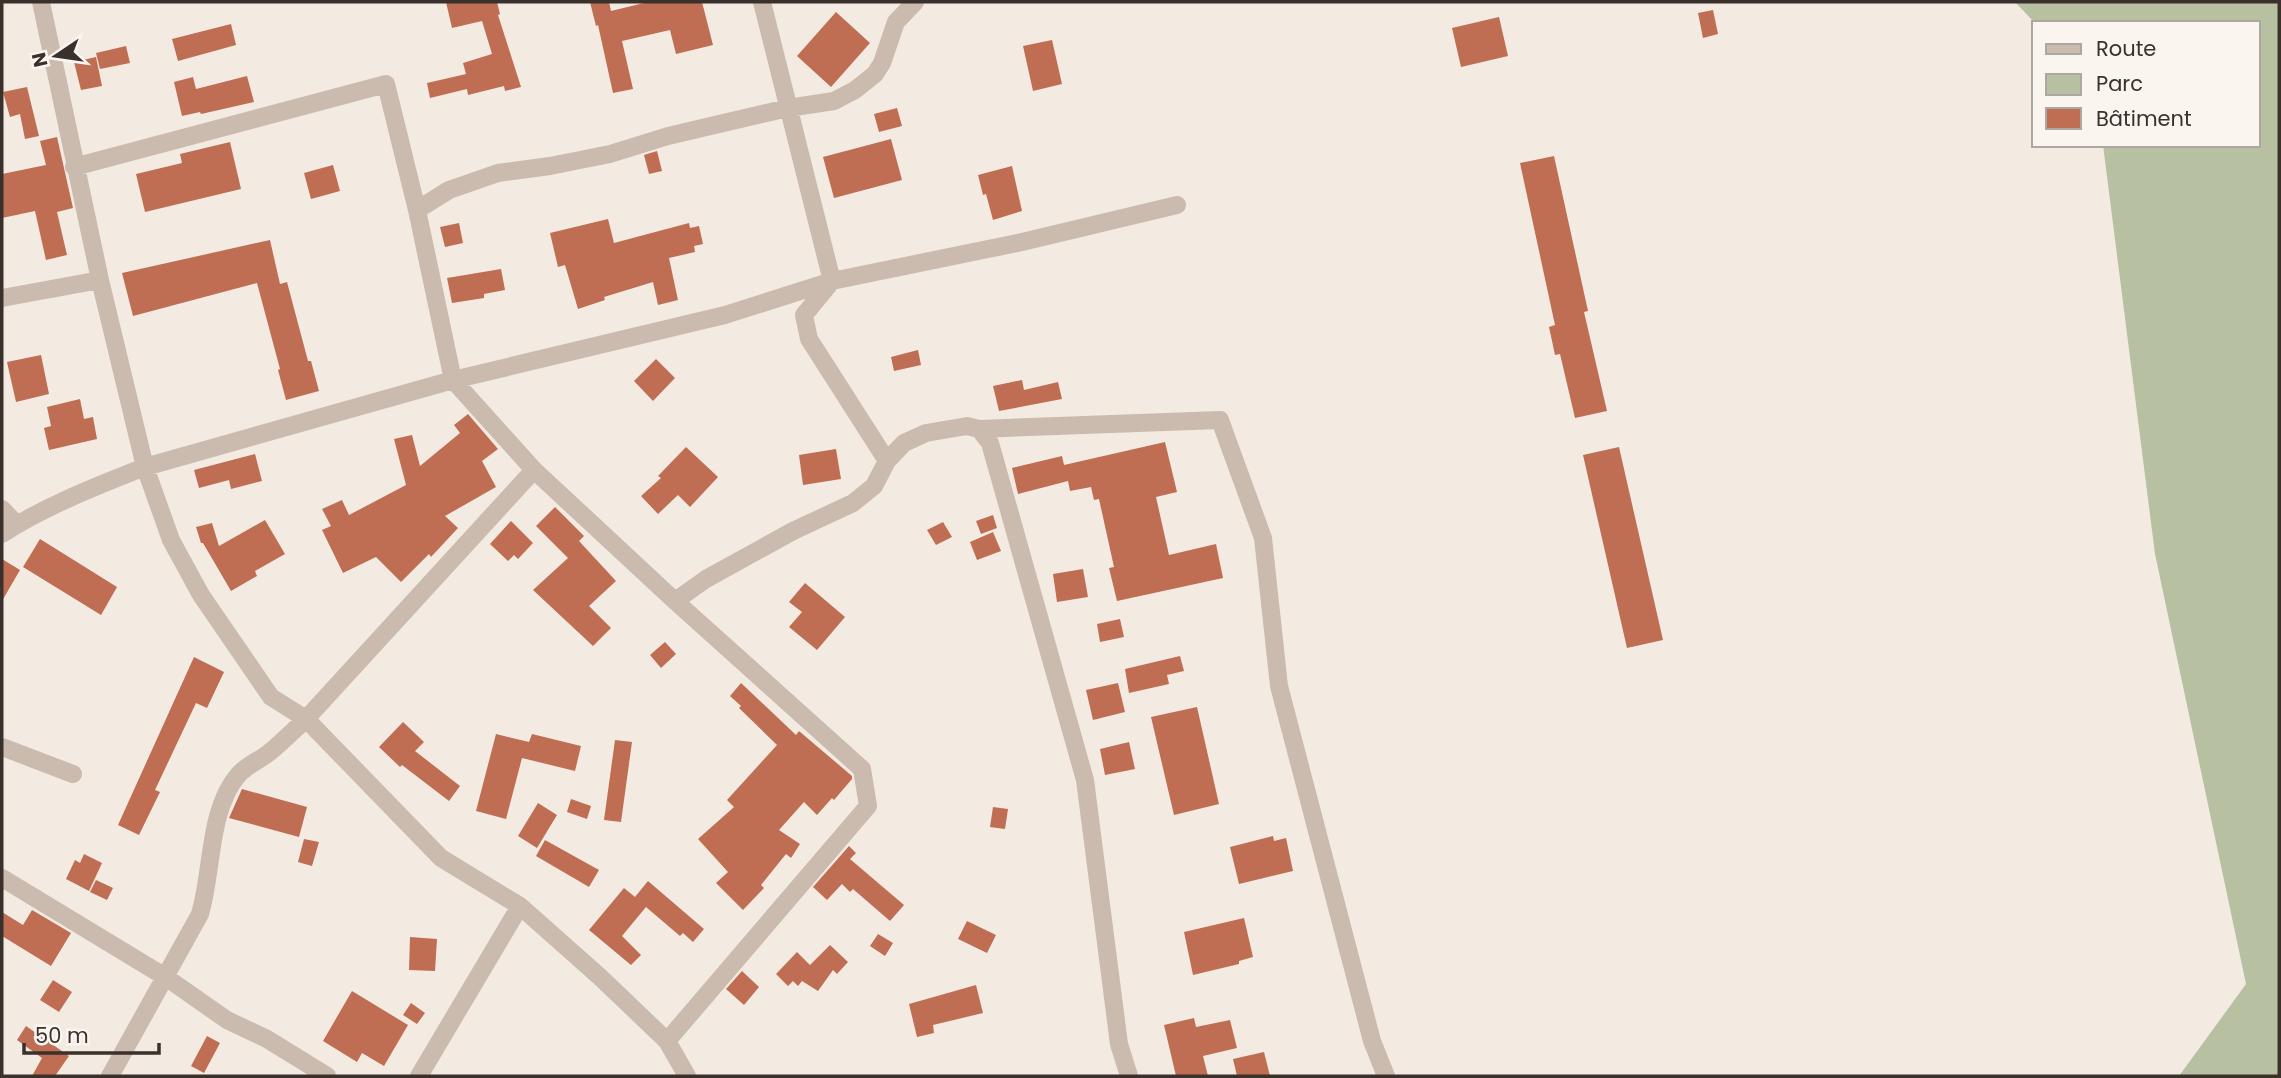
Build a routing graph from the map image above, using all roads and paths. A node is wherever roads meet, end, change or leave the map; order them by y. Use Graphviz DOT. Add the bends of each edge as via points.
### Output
graph roads {
  1 [pos="41,2"];
  2 [pos="762,2"];
  3 [pos="915,2"];
  4 [pos="788,108"];
  5 [pos="74,167"];
  6 [pos="1177,205"];
  7 [pos="416,210"];
  8 [pos="100,280"];
  9 [pos="832,281"];
  10 [pos="2,298"];
  11 [pos="453,380"];
  12 [pos="979,429"];
  13 [pos="887,461"];
  14 [pos="145,467"];
  15 [pos="534,470"];
  16 [pos="2,509"];
  17 [pos="9,529"];
  18 [pos="675,601"];
  19 [pos="306,719"];
  20 [pos="2,747"];
  21 [pos="73,774"];
  22 [pos="2,878"];
  23 [pos="520,906"];
  24 [pos="167,978"];
  25 [pos="667,1041"];
  26 [pos="110,1076"];
  27 [pos="327,1076"];
  28 [pos="419,1076"];
  29 [pos="687,1076"];
  30 [pos="1129,1076"];
  31 [pos="1386,1076"];
  1 -- 5 [label="street"];
  2 -- 4 [label="street"];
  3 -- 4 [label="street" via="896,22 875,74 834,101"];
  4 -- 7 [label="street" via="610,154 499,173 449,190"];
  4 -- 9 [label="street"];
  5 -- 7 [label="street" via="386,83"];
  5 -- 8 [label="street"];
  6 -- 9 [label="street"];
  7 -- 11 [label="street"];
  8 -- 10 [label="street"];
  8 -- 14 [label="street"];
  9 -- 11 [label="street" via="725,315"];
  9 -- 13 [label="street" via="804,315 809,338"];
  11 -- 14 [label="street"];
  11 -- 15 [label="street"];
  12 -- 13 [label="street" via="967,426 926,433 904,443"];
  12 -- 30 [label="street" via="990,443 1085,780 1119,1044"];
  12 -- 31 [label="street" via="1220,420 1263,538 1279,686 1372,1041"];
  13 -- 18 [label="street" via="874,486 853,503 793,531"];
  14 -- 17 [label="street"];
  14 -- 19 [label="street" via="171,540 201,595 271,697"];
  15 -- 18 [label="street"];
  15 -- 19 [label="street"];
  16 -- 17 [label="street"];
  18 -- 25 [label="street" via="862,769 867,806"];
  19 -- 23 [label="street" via="441,858"];
  19 -- 24 [label="street" via="240,773 227,792 214,833 200,914"];
  20 -- 21 [label="street"];
  22 -- 24 [label="street"];
  23 -- 25 [label="street"];
  23 -- 28 [label="street"];
  24 -- 26 [label="street"];
  24 -- 27 [label="street" via="227,1020"];
  25 -- 29 [label="street"];
}
